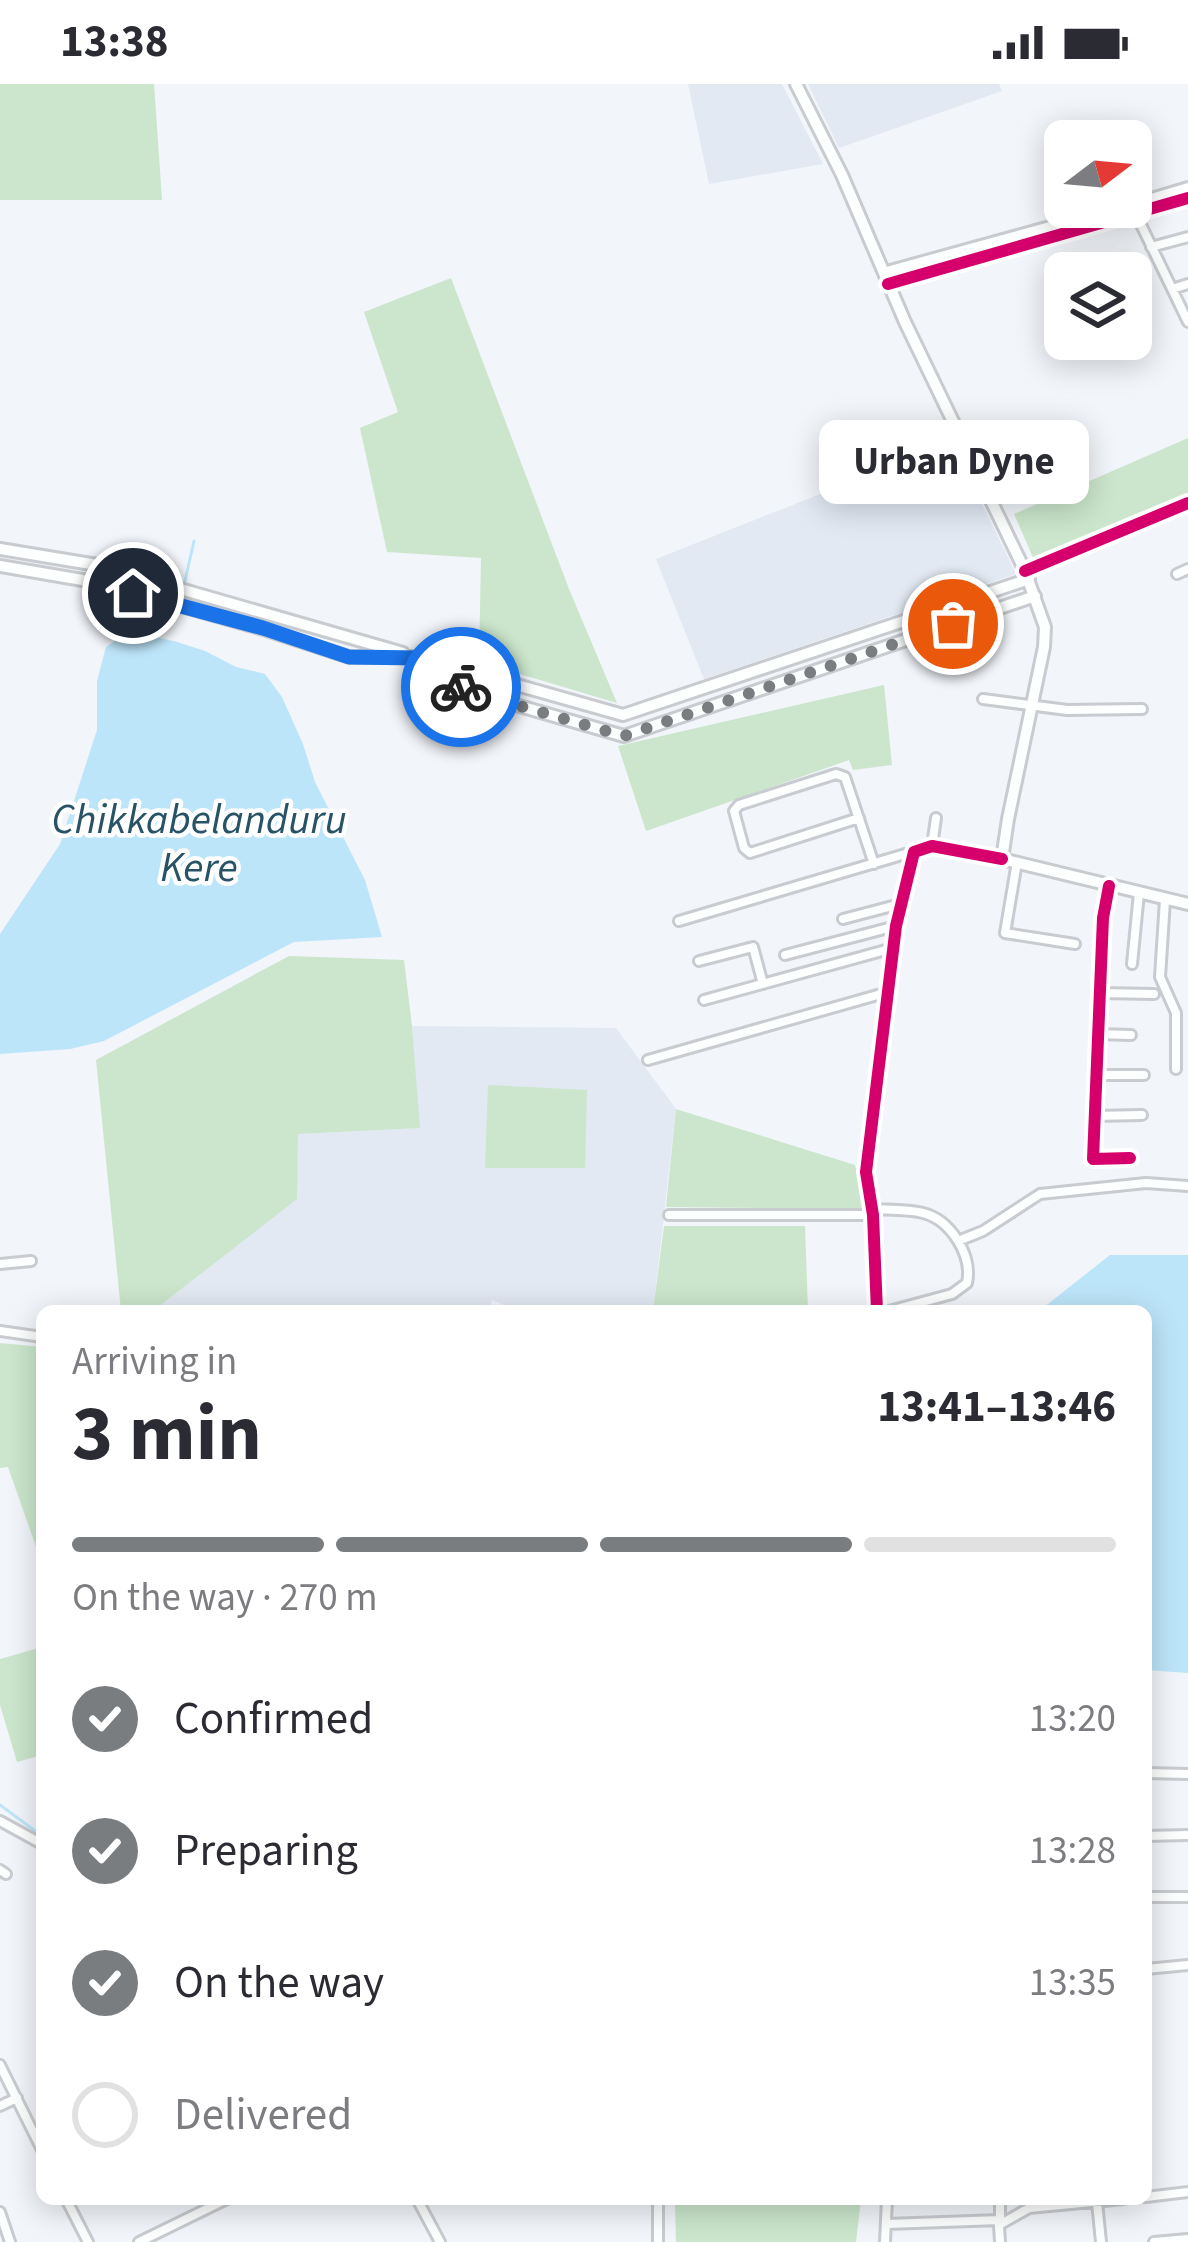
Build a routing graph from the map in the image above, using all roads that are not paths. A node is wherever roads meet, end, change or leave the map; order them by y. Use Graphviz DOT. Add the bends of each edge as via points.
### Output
graph roads {
  1 [pos="796,84"];
  2 [pos="1188,188"];
  3 [pos="1152,198"];
  4 [pos="1188,198"];
  5 [pos="1152,209"];
  6 [pos="1050,228"];
  7 [pos="1081,228"];
  8 [pos="1142,228"];
  9 [pos="1188,237"];
  10 [pos="1151,247"];
  11 [pos="886,278"];
  12 [pos="1188,284"];
  13 [pos="1172,289"];
  14 [pos="1188,322"];
  15 [pos="1188,503"];
  16 [pos="0,549"];
  17 [pos="0,566"];
  18 [pos="1188,569"];
  19 [pos="1177,574"];
  20 [pos="1027,575"];
  21 [pos="1035,596"];
  22 [pos="420,658"];
  23 [pos="983,699"];
  24 [pos="1033,705"];
  25 [pos="1142,709"];
  26 [pos="859,818"];
  27 [pos="936,818"];
  28 [pos="932,846"];
  29 [pos="914,852"];
  30 [pos="1002,860"];
  31 [pos="1017,862"];
  32 [pos="874,864"];
  33 [pos="1109,886"];
  34 [pos="1139,893"];
  35 [pos="1165,899"];
  36 [pos="900,904"];
  37 [pos="1188,904"];
  38 [pos="843,919"];
  39 [pos="679,921"];
  40 [pos="896,926"];
  41 [pos="1075,944"];
  42 [pos="894,948"];
  43 [pos="784,955"];
  44 [pos="699,961"];
  45 [pos="1132,964"];
  46 [pos="764,984"];
  47 [pos="888,992"];
  48 [pos="1100,993"];
  49 [pos="1154,994"];
  50 [pos="704,1000"];
  51 [pos="1097,1034"];
  52 [pos="1131,1034"];
  53 [pos="648,1060"];
  54 [pos="1175,1069"];
  55 [pos="1096,1075"];
  56 [pos="1144,1075"];
  57 [pos="1142,1115"];
  58 [pos="1094,1116"];
  59 [pos="1130,1158"];
  60 [pos="1188,1186"];
  61 [pos="872,1212"];
  62 [pos="669,1215"];
  63 [pos="958,1240"];
  64 [pos="32,1261"];
  65 [pos="0,1264"];
  66 [pos="877,1305"];
  67 [pos="911,1305"];
  68 [pos="0,1331"];
  69 [pos="36,1336"];
  70 [pos="1152,1773"];
  71 [pos="1188,1774"];
  72 [pos="0,1822"];
  73 [pos="1188,1835"];
  74 [pos="1152,1836"];
  75 [pos="36,1841"];
  76 [pos="1152,1897"];
  77 [pos="1188,1897"];
  78 [pos="1188,1965"];
  79 [pos="1152,1968"];
  80 [pos="0,2065"];
  81 [pos="16,2098"];
  82 [pos="0,2106"];
  83 [pos="36,2138"];
  84 [pos="1188,2192"];
  85 [pos="1152,2196"];
  86 [pos="69,2205"];
  87 [pos="214,2205"];
  88 [pos="420,2205"];
  89 [pos="658,2205"];
  90 [pos="887,2205"];
  91 [pos="1000,2205"];
  92 [pos="1054,2205"];
  93 [pos="1097,2205"];
  94 [pos="0,2212"];
  95 [pos="999,2222"];
  96 [pos="886,2224"];
  97 [pos="158,2231"];
  98 [pos="1188,2239"];
  99 [pos="439,2240"];
  100 [pos="10,2242"];
  101 [pos="88,2242"];
  102 [pos="139,2242"];
  103 [pos="164,2242"];
  104 [pos="426,2242"];
  105 [pos="658,2242"];
  106 [pos="885,2242"];
  107 [pos="1000,2242"];
  108 [pos="1101,2242"];
  109 [pos="1154,2242"];
  1 -- 11 [label="main road"];
  2 -- 3 [label="street"];
  4 -- 5 [label="street"];
  6 -- 11 [label="street"];
  7 -- 11 [label="street"];
  8 -- 10 [label="street"];
  9 -- 10 [label="street"];
  10 -- 13 [label="street"];
  11 -- 20 [label="main road"];
  12 -- 13 [label="street"];
  13 -- 14 [label="street"];
  15 -- 20 [label="street"];
  16 -- 22 [label="main road" via="97,565"];
  17 -- 22 [label="main road" via="100,584 349,657"];
  18 -- 19 [label="street"];
  20 -- 21 [label="main road"];
  20 -- 22 [label="main road" via="622,715"];
  21 -- 22 [label="main road" via="624,736 467,691"];
  21 -- 24 [label="main road" via="1045,627"];
  23 -- 24 [label="street"];
  24 -- 25 [label="street"];
  24 -- 30 [label="main road"];
  26 -- 26 [label="street" via="750,853 734,811 836,773 845,777"];
  26 -- 32 [label="street"];
  27 -- 28 [label="street"];
  28 -- 29 [label="street"];
  28 -- 30 [label="street"];
  29 -- 32 [label="street"];
  29 -- 36 [label="street"];
  30 -- 31 [label="main road"];
  31 -- 33 [label="main road"];
  31 -- 41 [label="street" via="1005,933"];
  32 -- 39 [label="street"];
  33 -- 34 [label="main road"];
  33 -- 48 [label="street"];
  34 -- 35 [label="main road"];
  34 -- 45 [label="street"];
  35 -- 37 [label="main road"];
  35 -- 54 [label="street" via="1160,977 1176,1013"];
  36 -- 38 [label="street"];
  36 -- 40 [label="street"];
  40 -- 42 [label="street"];
  40 -- 43 [label="street"];
  42 -- 46 [label="street"];
  42 -- 47 [label="street"];
  44 -- 46 [label="street" via="753,947"];
  46 -- 50 [label="street"];
  47 -- 53 [label="street"];
  47 -- 61 [label="street" via="866,1172"];
  48 -- 49 [label="street"];
  48 -- 51 [label="street"];
  51 -- 52 [label="street"];
  51 -- 55 [label="street"];
  55 -- 56 [label="street"];
  55 -- 58 [label="street"];
  57 -- 58 [label="street"];
  58 -- 59 [label="street" via="1093,1159"];
  60 -- 63 [label="street" via="1040,1194"];
  61 -- 62 [label="street"];
  61 -- 63 [label="street" via="926,1213"];
  61 -- 66 [label="street"];
  63 -- 67 [label="street" via="967,1283"];
  64 -- 65 [label="street"];
  68 -- 69 [label="street"];
  70 -- 71 [label="street"];
  72 -- 75 [label="street"];
  73 -- 74 [label="street"];
  76 -- 77 [label="street"];
  78 -- 79 [label="street"];
  80 -- 81 [label="street"];
  81 -- 82 [label="street"];
  81 -- 83 [label="street"];
  84 -- 85 [label="street"];
  86 -- 101 [label="street"];
  87 -- 97 [label="street"];
  88 -- 99 [label="street"];
  89 -- 105 [label="street"];
  90 -- 96 [label="street"];
  91 -- 95 [label="street"];
  92 -- 95 [label="street"];
  93 -- 108 [label="street"];
  94 -- 100 [label="street"];
  95 -- 96 [label="street"];
  95 -- 107 [label="street"];
  96 -- 106 [label="street"];
  97 -- 102 [label="street"];
  97 -- 103 [label="street"];
  98 -- 109 [label="street"];
  99 -- 104 [label="street"];
}
